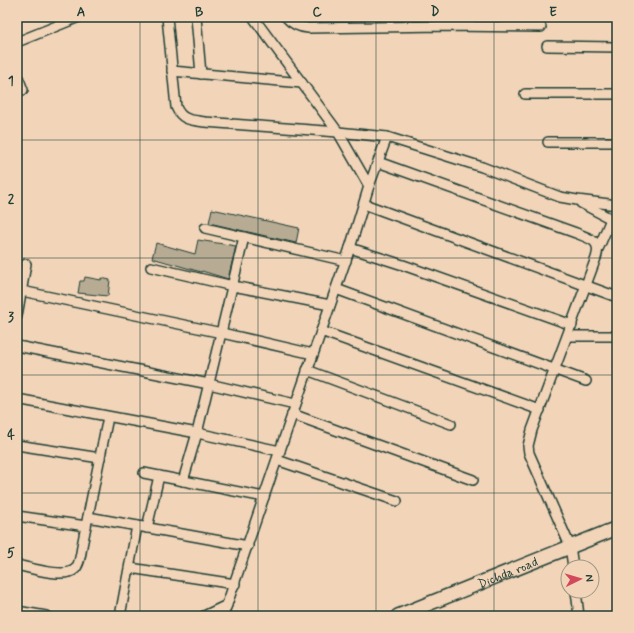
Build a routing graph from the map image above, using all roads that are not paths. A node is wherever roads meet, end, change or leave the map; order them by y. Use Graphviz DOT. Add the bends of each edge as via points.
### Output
graph roads {
  1 [pos="79,17"];
  2 [pos="167,17"];
  3 [pos="196,17"];
  4 [pos="253,17"];
  5 [pos="286,17"];
  6 [pos="346,17"];
  7 [pos="444,22"];
  8 [pos="346,27"];
  9 [pos="541,27"];
  10 [pos="17,42"];
  11 [pos="547,46"];
  12 [pos="617,47"];
  13 [pos="172,71"];
  14 [pos="201,74"];
  15 [pos="17,75"];
  16 [pos="302,83"];
  17 [pos="23,90"];
  18 [pos="525,94"];
  19 [pos="617,94"];
  20 [pos="338,132"];
  21 [pos="387,137"];
  22 [pos="548,142"];
  23 [pos="617,142"];
  24 [pos="378,162"];
  25 [pos="369,186"];
  26 [pos="576,200"];
  27 [pos="364,204"];
  28 [pos="617,205"];
  29 [pos="614,220"];
  30 [pos="204,228"];
  31 [pos="244,238"];
  32 [pos="599,247"];
  33 [pos="350,248"];
  34 [pos="346,261"];
  35 [pos="26,264"];
  36 [pos="150,267"];
  37 [pos="586,285"];
  38 [pos="233,286"];
  39 [pos="336,289"];
  40 [pos="19,290"];
  41 [pos="617,297"];
  42 [pos="330,305"];
  43 [pos="17,316"];
  44 [pos="572,325"];
  45 [pos="321,331"];
  46 [pos="222,333"];
  47 [pos="568,336"];
  48 [pos="617,336"];
  49 [pos="17,346"];
  50 [pos="313,354"];
  51 [pos="307,370"];
  52 [pos="555,370"];
  53 [pos="586,381"];
  54 [pos="209,384"];
  55 [pos="17,400"];
  56 [pos="295,404"];
  57 [pos="540,410"];
  58 [pos="292,414"];
  59 [pos="108,417"];
  60 [pos="451,424"];
  61 [pos="197,433"];
  62 [pos="17,445"];
  63 [pos="278,455"];
  64 [pos="100,458"];
  65 [pos="144,473"];
  66 [pos="159,476"];
  67 [pos="473,480"];
  68 [pos="183,481"];
  69 [pos="264,497"];
  70 [pos="397,501"];
  71 [pos="17,516"];
  72 [pos="87,521"];
  73 [pos="137,526"];
  74 [pos="147,528"];
  75 [pos="617,528"];
  76 [pos="248,546"];
  77 [pos="570,546"];
  78 [pos="572,559"];
  79 [pos="17,565"];
  80 [pos="130,568"];
  81 [pos="235,584"];
  82 [pos="577,599"];
  83 [pos="227,605"];
  84 [pos="17,610"];
  85 [pos="46,616"];
  86 [pos="120,616"];
  87 [pos="204,616"];
  88 [pos="224,616"];
  89 [pos="398,616"];
  90 [pos="579,616"];
  1 -- 10 [label="street"];
  2 -- 13 [label="street"];
  3 -- 14 [label="street"];
  4 -- 16 [label="street"];
  5 -- 8 [label="street" via="292,23 308,28"];
  6 -- 8 [label="street"];
  7 -- 8 [label="street"];
  7 -- 9 [label="street"];
  11 -- 12 [label="street"];
  13 -- 14 [label="street"];
  13 -- 20 [label="street" via="176,107 179,114 185,118 205,122"];
  14 -- 16 [label="street"];
  15 -- 17 [label="street"];
  16 -- 20 [label="street"];
  18 -- 19 [label="street"];
  20 -- 21 [label="street"];
  20 -- 25 [label="street"];
  21 -- 24 [label="street"];
  21 -- 26 [label="street" via="482,168 540,191"];
  22 -- 23 [label="street"];
  24 -- 25 [label="street"];
  24 -- 32 [label="street" via="582,236 597,243"];
  25 -- 27 [label="street"];
  26 -- 28 [label="street"];
  26 -- 29 [label="street"];
  27 -- 33 [label="street"];
  27 -- 37 [label="street"];
  29 -- 32 [label="street"];
  30 -- 31 [label="street"];
  31 -- 34 [label="street"];
  31 -- 38 [label="street"];
  32 -- 37 [label="street"];
  33 -- 34 [label="street"];
  33 -- 44 [label="street"];
  34 -- 39 [label="street"];
  35 -- 40 [label="street"];
  36 -- 38 [label="street"];
  37 -- 41 [label="street"];
  37 -- 44 [label="street"];
  38 -- 42 [label="street"];
  38 -- 46 [label="street"];
  39 -- 42 [label="street"];
  39 -- 52 [label="street"];
  40 -- 43 [label="street"];
  40 -- 46 [label="street"];
  42 -- 45 [label="street"];
  44 -- 47 [label="street"];
  45 -- 50 [label="street"];
  45 -- 57 [label="street"];
  46 -- 50 [label="street"];
  46 -- 54 [label="street"];
  47 -- 48 [label="street"];
  47 -- 52 [label="street"];
  49 -- 54 [label="street"];
  50 -- 51 [label="street"];
  51 -- 56 [label="street"];
  51 -- 60 [label="street"];
  52 -- 53 [label="street"];
  52 -- 57 [label="street"];
  54 -- 56 [label="street"];
  54 -- 61 [label="street"];
  55 -- 59 [label="street"];
  56 -- 58 [label="street"];
  57 -- 77 [label="street" via="528,446"];
  58 -- 63 [label="street"];
  58 -- 67 [label="street"];
  59 -- 61 [label="street"];
  59 -- 64 [label="street"];
  61 -- 63 [label="street"];
  61 -- 68 [label="street"];
  62 -- 64 [label="street"];
  63 -- 69 [label="street"];
  63 -- 70 [label="street"];
  64 -- 72 [label="street"];
  65 -- 66 [label="street"];
  66 -- 68 [label="street"];
  66 -- 74 [label="street"];
  68 -- 69 [label="street"];
  69 -- 76 [label="street"];
  71 -- 72 [label="street"];
  72 -- 73 [label="street"];
  72 -- 79 [label="street" via="77,565 70,572 48,572"];
  73 -- 74 [label="street"];
  73 -- 80 [label="street"];
  74 -- 76 [label="street"];
  75 -- 77 [label="main road, Dichda road"];
  76 -- 81 [label="street"];
  77 -- 78 [label="street"];
  77 -- 89 [label="main road, Dichda road"];
  80 -- 81 [label="street"];
  80 -- 86 [label="street"];
  81 -- 83 [label="street"];
  82 -- 90 [label="street"];
  83 -- 87 [label="street"];
  83 -- 88 [label="street"];
  84 -- 85 [label="street"];
}
